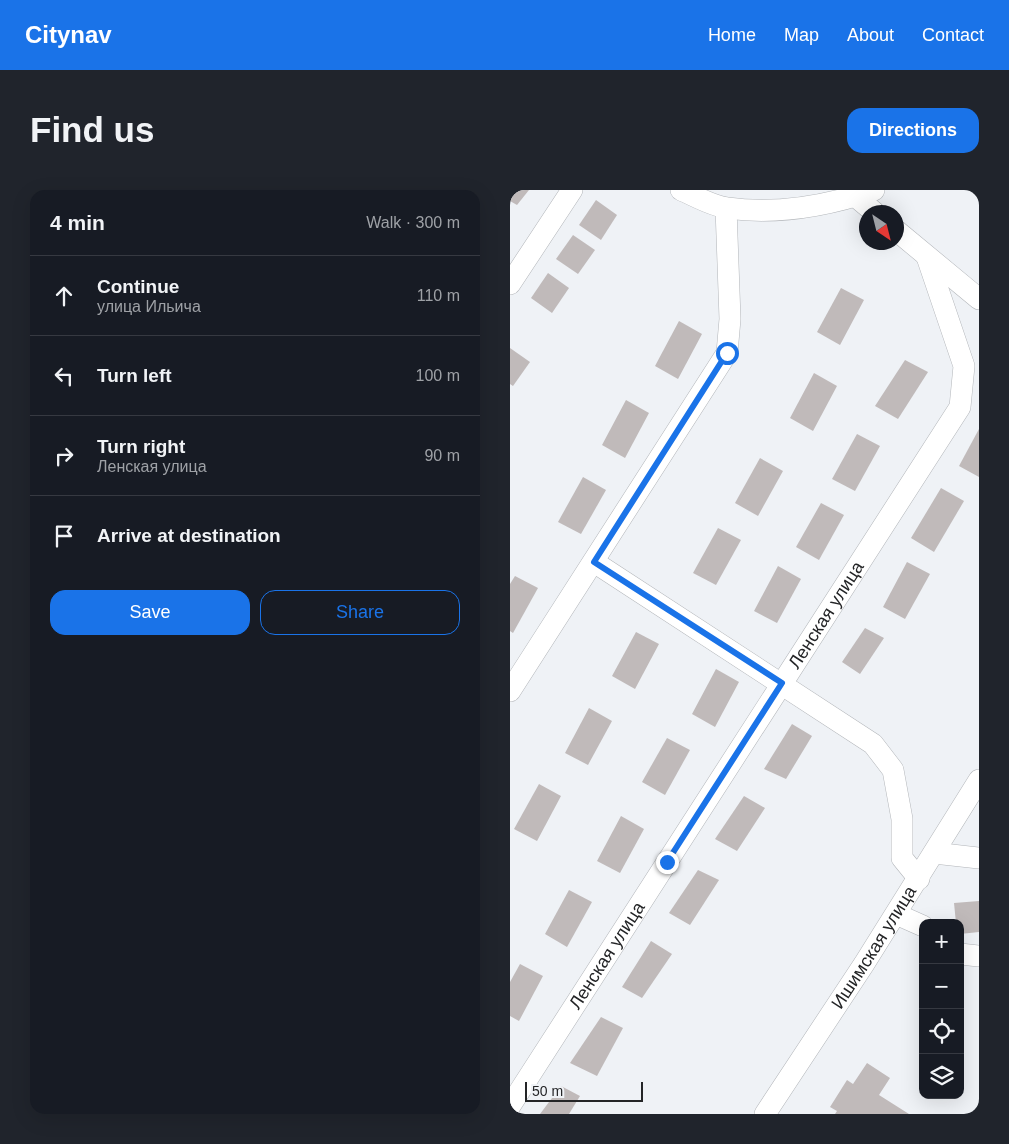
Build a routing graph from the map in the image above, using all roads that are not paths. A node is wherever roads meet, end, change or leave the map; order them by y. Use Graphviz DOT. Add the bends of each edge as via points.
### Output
graph roads {
  1 [pos="572,190"];
  2 [pos="681,190"];
  3 [pos="865,193"];
  4 [pos="871,205"];
  5 [pos="726,208"];
  6 [pos="904,238"];
  7 [pos="928,257"];
  8 [pos="510,284"];
  9 [pos="979,300"];
  10 [pos="594,562"];
  11 [pos="782,683"];
  12 [pos="510,691"];
  13 [pos="979,780"];
  14 [pos="934,853"];
  15 [pos="979,858"];
  16 [pos="919,879"];
  17 [pos="896,914"];
  18 [pos="919,924"];
  19 [pos="964,954"];
  20 [pos="979,956"];
  21 [pos="510,1106"];
  22 [pos="765,1114"];
  1 -- 8 [label="street"];
  2 -- 5 [label="street"];
  3 -- 4 [label="street"];
  3 -- 5 [label="street" via="798,209"];
  5 -- 10 [label="street" via="730,319 727,353"];
  6 -- 7 [label="street"];
  7 -- 9 [label="street"];
  7 -- 11 [label="street, Ленская улица" via="964,366 960,407"];
  10 -- 11 [label="street"];
  10 -- 12 [label="street"];
  11 -- 16 [label="street" via="873,744 894,770 902,818 902,858"];
  11 -- 21 [label="street, Ленская улица"];
  13 -- 14 [label="street, Ишимская улица"];
  14 -- 15 [label="street"];
  14 -- 16 [label="street, Ишимская улица"];
  16 -- 17 [label="street, Ишимская улица"];
  17 -- 18 [label="street"];
  17 -- 22 [label="street, Ишимская улица"];
  19 -- 20 [label="street"];
}
